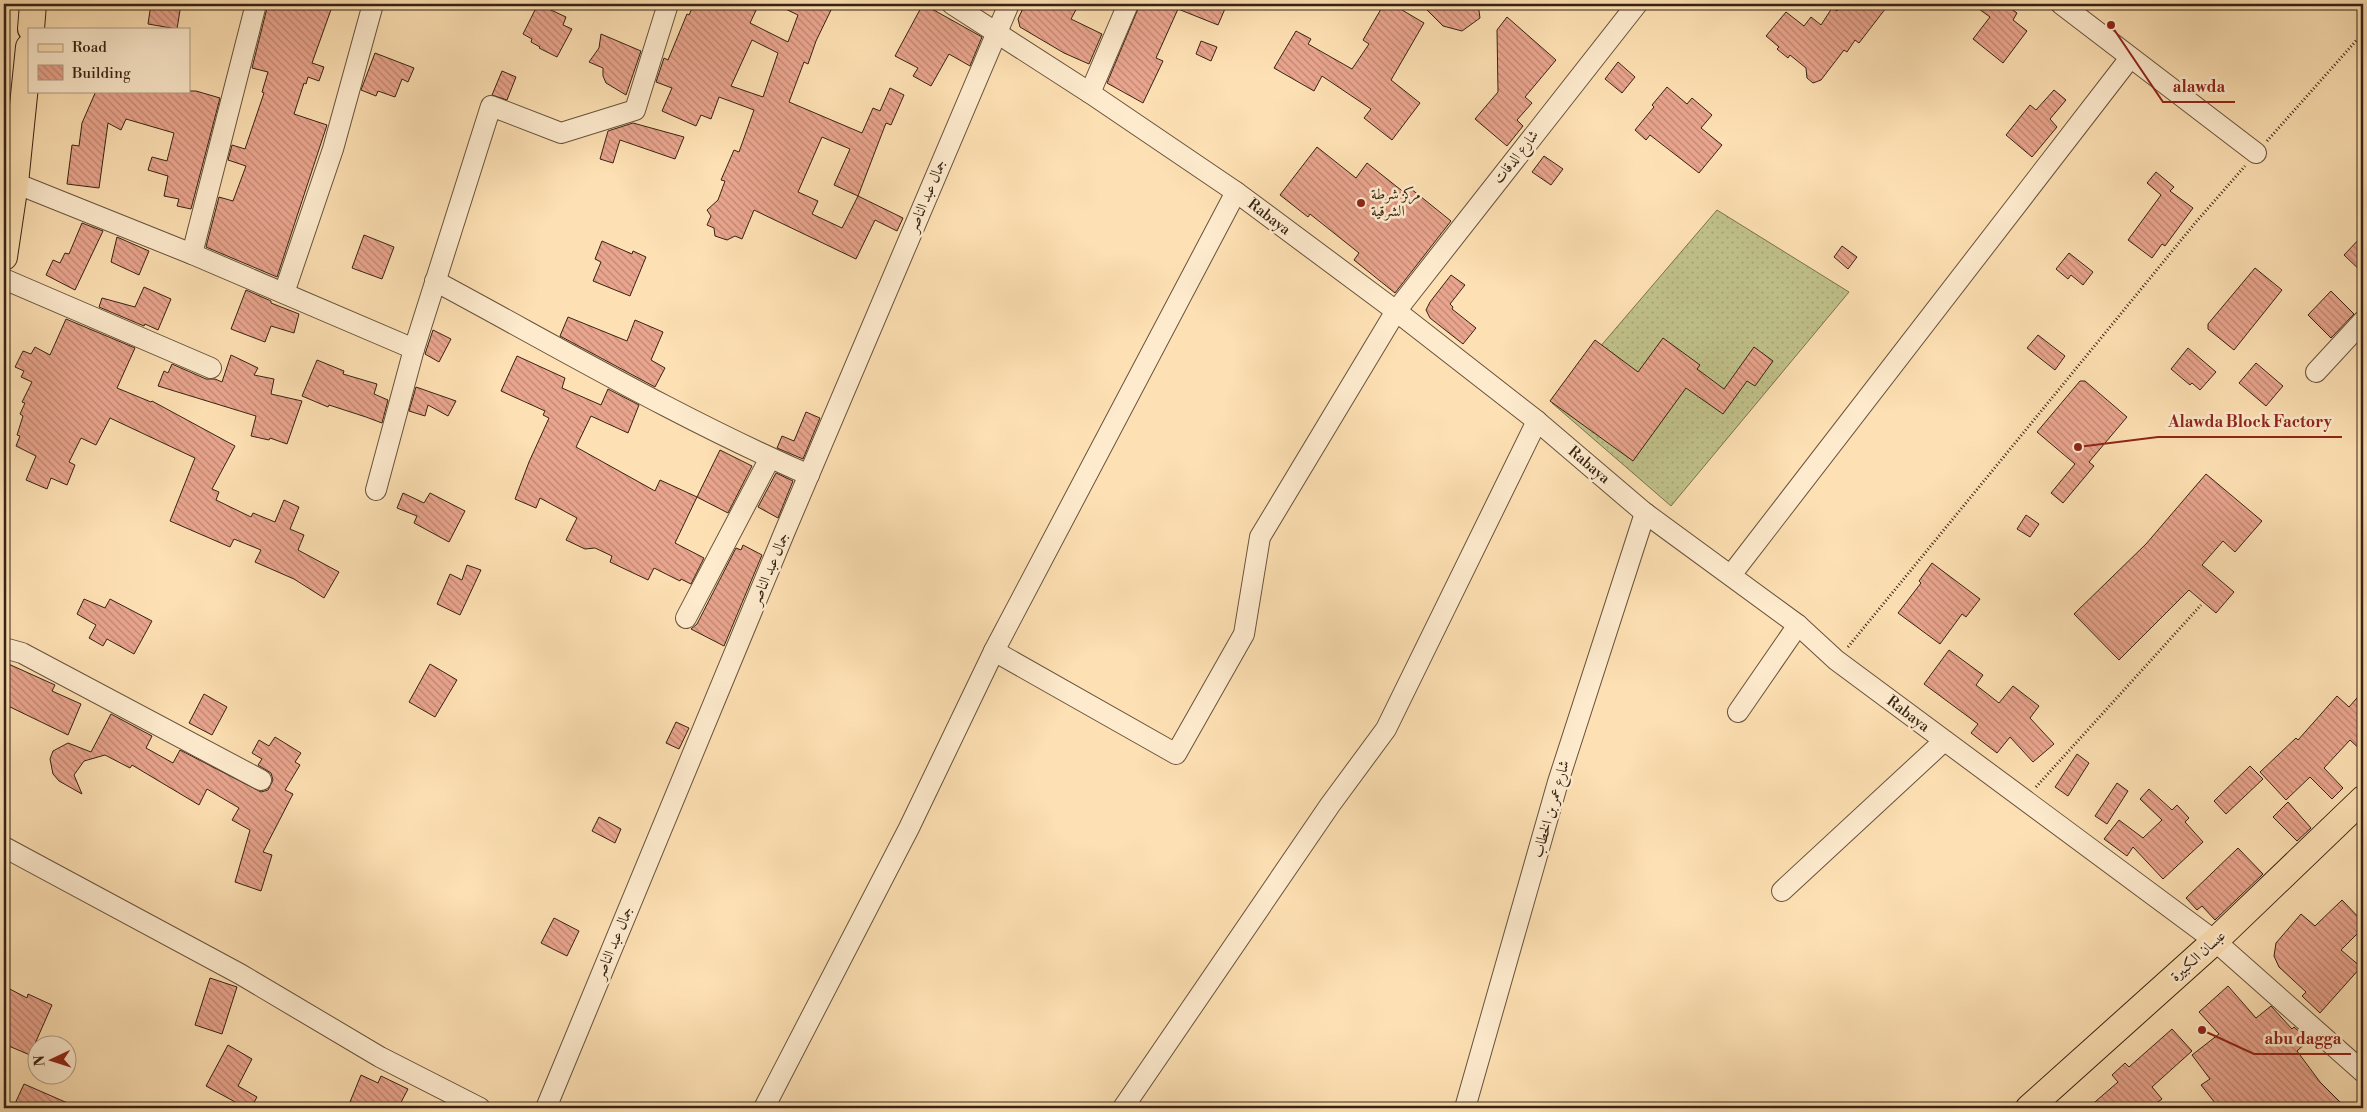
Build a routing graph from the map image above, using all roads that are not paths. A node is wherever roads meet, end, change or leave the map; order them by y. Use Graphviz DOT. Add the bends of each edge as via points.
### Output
graph roads {
  1 [pos="33,4"];
  2 [pos="256,4"];
  3 [pos="373,4"];
  4 [pos="668,4"];
  5 [pos="952,4"];
  6 [pos="1009,4"];
  7 [pos="1128,4"];
  8 [pos="1637,4"];
  9 [pos="2061,4"];
  10 [pos="30,28"];
  11 [pos="996,32"];
  12 [pos="28,57"];
  13 [pos="2130,58"];
  14 [pos="1090,93"];
  15 [pos="2256,153"];
  16 [pos="16,183"];
  17 [pos="1236,192"];
  18 [pos="192,254"];
  19 [pos="4,257"];
  20 [pos="4,278"];
  21 [pos="435,280"];
  22 [pos="284,293"];
  23 [pos="1396,311"];
  24 [pos="2363,322"];
  25 [pos="414,349"];
  26 [pos="211,368"];
  27 [pos="2316,372"];
  28 [pos="1537,421"];
  29 [pos="770,458"];
  30 [pos="809,476"];
  31 [pos="376,490"];
  32 [pos="1645,513"];
  33 [pos="1731,576"];
  34 [pos="686,618"];
  35 [pos="1798,625"];
  36 [pos="4,648"];
  37 [pos="994,651"];
  38 [pos="1738,712"];
  39 [pos="1944,741"];
  40 [pos="261,780"];
  41 [pos="2363,799"];
  42 [pos="4,848"];
  43 [pos="1782,891"];
  44 [pos="2214,941"];
  45 [pos="2363,1072"];
  46 [pos="548,1107"];
  47 [pos="480,1108"];
  48 [pos="764,1108"];
  49 [pos="1122,1108"];
  50 [pos="1465,1108"];
  51 [pos="2029,1108"];
  1 -- 10 [label="main road"];
  2 -- 18 [label="street"];
  3 -- 22 [label="street" via="333,149"];
  4 -- 21 [label="street" via="635,110 561,133 491,106"];
  5 -- 11 [label="street, Rabaya"];
  6 -- 11 [label="street, جمال عبد الناصر"];
  7 -- 14 [label="street"];
  8 -- 23 [label="street, شارع الدقات"];
  9 -- 13 [label="street"];
  11 -- 14 [label="street, Rabaya"];
  11 -- 30 [label="street, جمال عبد الناصر"];
  12 -- 16 [label="main road"];
  13 -- 15 [label="street"];
  13 -- 33 [label="street"];
  14 -- 17 [label="street, Rabaya"];
  16 -- 18 [label="street"];
  16 -- 19 [label="main road"];
  17 -- 23 [label="street, Rabaya"];
  17 -- 37 [label="street"];
  18 -- 22 [label="street"];
  20 -- 26 [label="street"];
  21 -- 25 [label="street"];
  21 -- 29 [label="street" via="601,373"];
  22 -- 25 [label="street"];
  23 -- 28 [label="street, Rabaya"];
  23 -- 37 [label="street, شارع الدقات" via="1260,537 1244,634 1176,754"];
  24 -- 27 [label="street"];
  25 -- 31 [label="street"];
  28 -- 32 [label="street, Rabaya"];
  28 -- 49 [label="street" via="1386,729 1330,805"];
  29 -- 30 [label="street"];
  29 -- 34 [label="street"];
  30 -- 46 [label="street, جمال عبد الناصر"];
  32 -- 33 [label="street, Rabaya"];
  32 -- 50 [label="street, شارع عمر بن الخطاب" via="1558,782"];
  33 -- 35 [label="street, Rabaya"];
  35 -- 38 [label="street"];
  35 -- 39 [label="street, Rabaya" via="1836,660"];
  36 -- 40 [label="street" via="22,653"];
  37 -- 48 [label="street" via="909,828"];
  39 -- 43 [label="street"];
  39 -- 44 [label="street, Rabaya"];
  41 -- 44 [label="main road, عبسان الكبيرة"];
  42 -- 47 [label="street" via="240,974 380,1056"];
  44 -- 45 [label="street, Rabaya"];
  44 -- 51 [label="main road, عبسان الكبيرة"];
}
